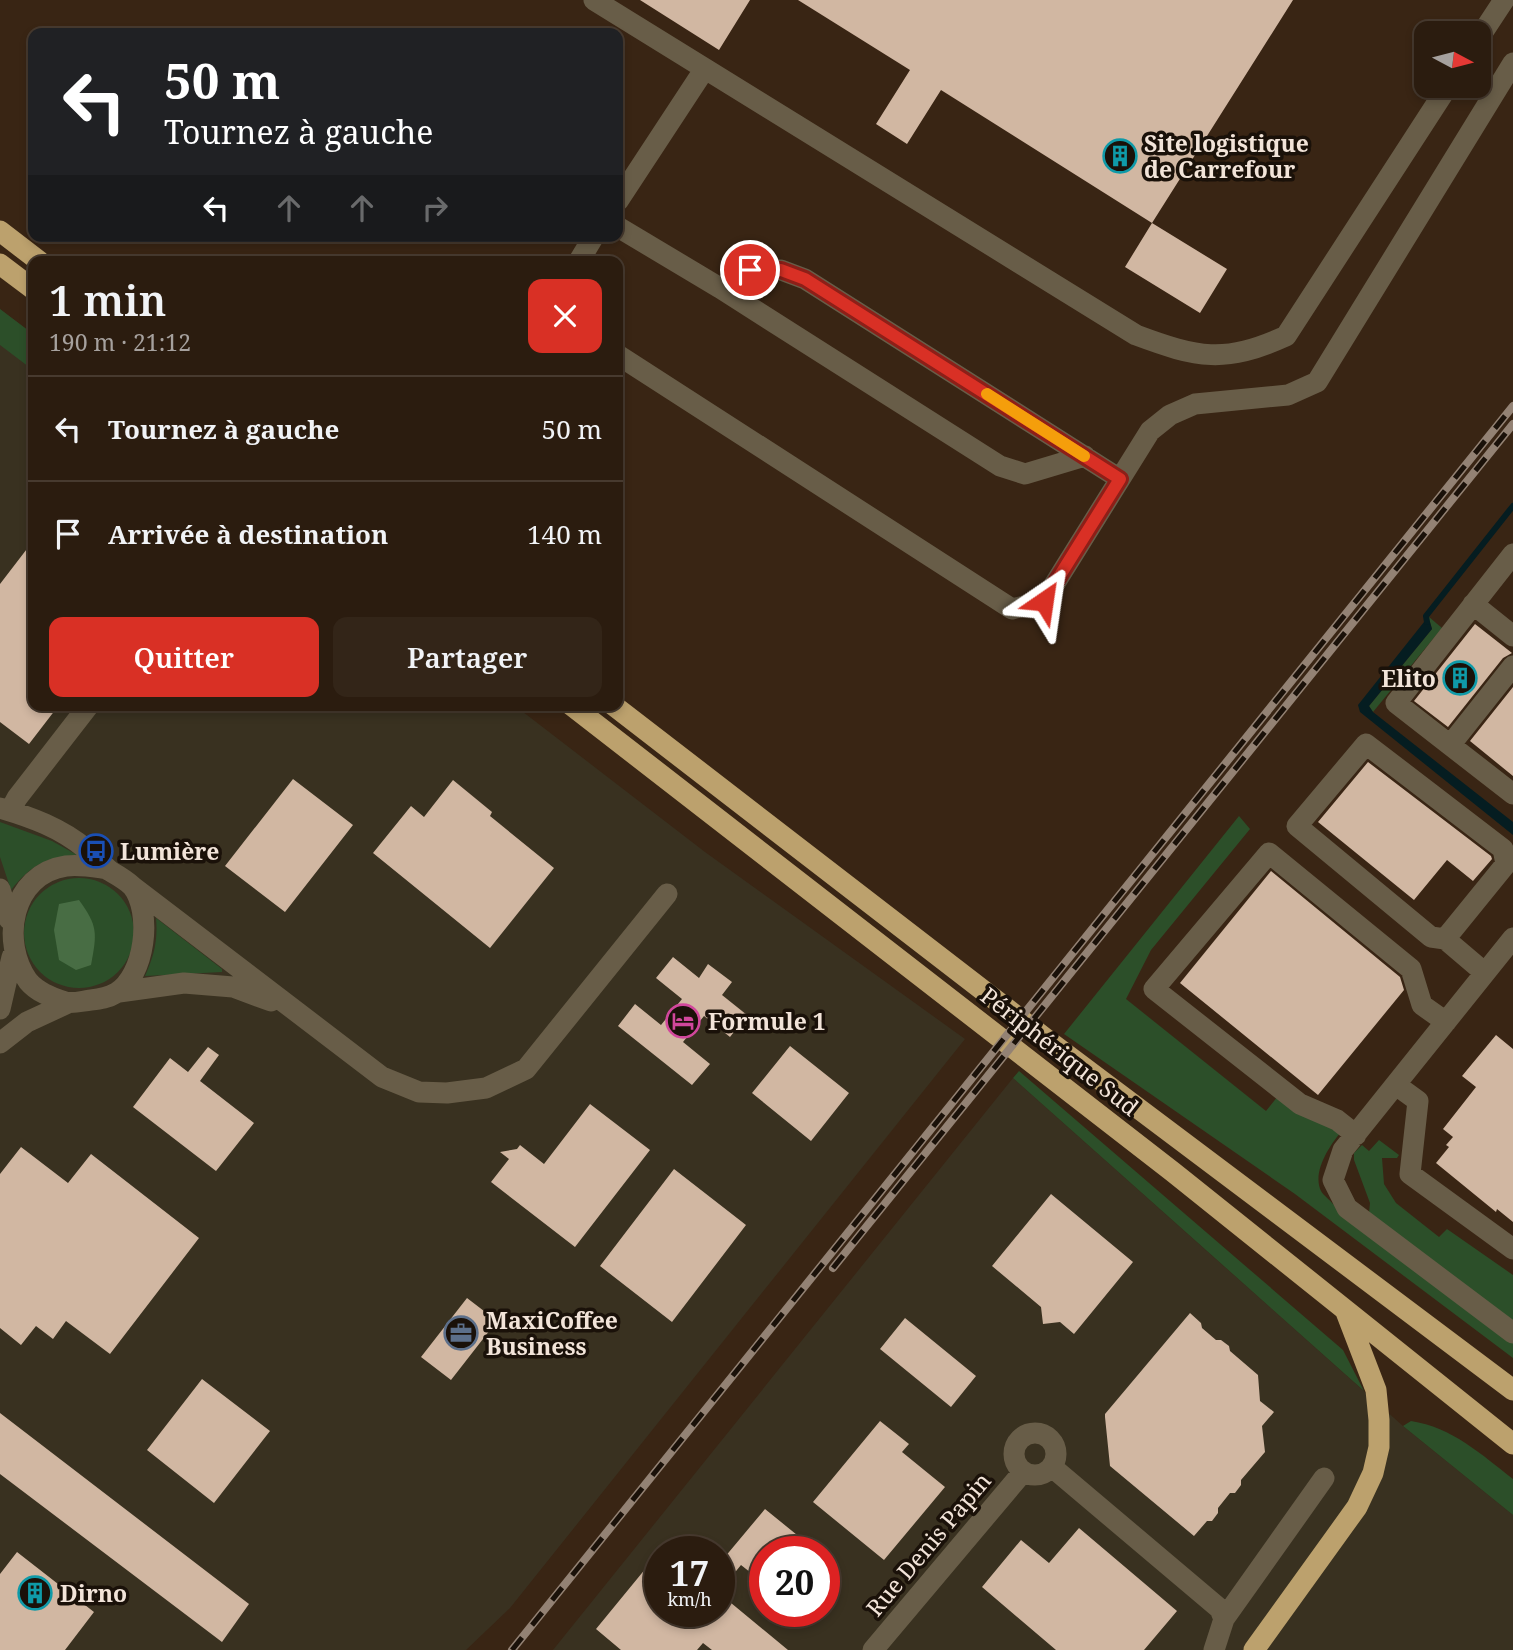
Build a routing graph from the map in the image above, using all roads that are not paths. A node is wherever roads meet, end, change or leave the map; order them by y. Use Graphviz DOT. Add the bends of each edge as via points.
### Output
graph roads {
  1 [pos="594,0"];
  2 [pos="1504,0"];
  3 [pos="1490,21"];
  4 [pos="1513,63"];
  5 [pos="704,70"];
  6 [pos="1440,98"];
  7 [pos="623,193"];
  8 [pos="623,230"];
  9 [pos="0,231"];
  10 [pos="32,256"];
  11 [pos="0,264"];
  12 [pos="28,285"];
  13 [pos="720,288"];
  14 [pos="623,358"];
  15 [pos="1085,456"];
  16 [pos="1120,479"];
  17 [pos="1513,554"];
  18 [pos="1473,604"];
  19 [pos="1513,636"];
  20 [pos="1513,666"];
  21 [pos="84,711"];
  22 [pos="579,711"];
  23 [pos="621,711"];
  24 [pos="1451,744"];
  25 [pos="1513,794"];
  26 [pos="5,810"];
  27 [pos="108,869"];
  28 [pos="132,886"];
  29 [pos="0,889"];
  30 [pos="667,894"];
  31 [pos="9,919"];
  32 [pos="1513,938"];
  33 [pos="1445,939"];
  34 [pos="12,957"];
  35 [pos="1485,973"];
  36 [pos="119,992"];
  37 [pos="68,1003"];
  38 [pos="0,1009"];
  39 [pos="293,1010"];
  40 [pos="1446,1022"];
  41 [pos="0,1043"];
  42 [pos="1396,1085"];
  43 [pos="1350,1143"];
  44 [pos="1513,1249"];
  45 [pos="1345,1310"];
  46 [pos="1513,1333"];
  47 [pos="1509,1386"];
  48 [pos="1513,1444"];
  49 [pos="1052,1466"];
  50 [pos="1023,1472"];
  51 [pos="1324,1478"];
  52 [pos="1224,1619"];
  53 [pos="873,1650"];
  54 [pos="1214,1650"];
  55 [pos="1254,1650"];
  1 -- 5 [label="street"];
  2 -- 3 [label="street"];
  4 -- 16 [label="street" via="1317,382 1288,395 1195,404 1170,415 1150,431"];
  5 -- 6 [label="street" via="1136,335 1180,351 1216,356 1257,349 1286,336"];
  5 -- 7 [label="street"];
  8 -- 13 [label="street"];
  9 -- 10 [label="highway"];
  11 -- 12 [label="highway"];
  13 -- 15 [label="street" via="1000,466 1025,474"];
  13 -- 15 [label="street" via="750,270 781,270 805,279"];
  14 -- 16 [label="street" via="1012,609 1044,601"];
  15 -- 16 [label="street"];
  17 -- 18 [label="street"];
  18 -- 19 [label="street"];
  18 -- 24 [label="street" via="1396,703"];
  20 -- 24 [label="street"];
  21 -- 26 [label="street"];
  22 -- 45 [label="highway, Périphérique Sud"];
  23 -- 47 [label="highway, Périphérique Sud" via="1050,1042"];
  24 -- 25 [label="street"];
  26 -- 27 [label="street" via="56,829"];
  27 -- 28 [label="street"];
  27 -- 31 [label="street" via="85,865 46,872 16,900"];
  28 -- 36 [label="street" via="140,903 144,943 137,965"];
  28 -- 39 [label="street"];
  29 -- 31 [label="street"];
  30 -- 39 [label="street" via="526,1069 486,1088 447,1093 406,1087 382,1077"];
  31 -- 34 [label="street"];
  32 -- 35 [label="street"];
  33 -- 33 [label="street" via="1506,864 1503,849 1366,744 1297,826 1432,937"];
  33 -- 35 [label="street"];
  34 -- 37 [label="street" via="29,983"];
  34 -- 38 [label="street"];
  35 -- 40 [label="street"];
  36 -- 37 [label="street"];
  36 -- 39 [label="street" via="184,983 233,987"];
  37 -- 41 [label="street" via="27,1023"];
  40 -- 42 [label="street"];
  40 -- 43 [label="street" via="1422,1005 1411,968 1269,853 1154,989 1300,1104 1337,1120"];
  42 -- 43 [label="street"];
  42 -- 44 [label="street" via="1418,1101 1410,1174"];
  43 -- 46 [label="street" via="1333,1180 1347,1208"];
  45 -- 48 [label="highway, Périphérique Sud"];
  45 -- 55 [label="highway" via="1376,1390 1379,1447 1373,1474 1357,1507"];
  49 -- 50 [label="street, Rue Denis Papin" via="1038,1475"];
  49 -- 50 [label="street, Rue Denis Papin" via="1056,1450 1052,1441 1029,1433 1014,1451"];
  49 -- 52 [label="street" via="1220,1609"];
  50 -- 53 [label="street, Rue Denis Papin"];
  51 -- 52 [label="street"];
  52 -- 54 [label="street"];
}
